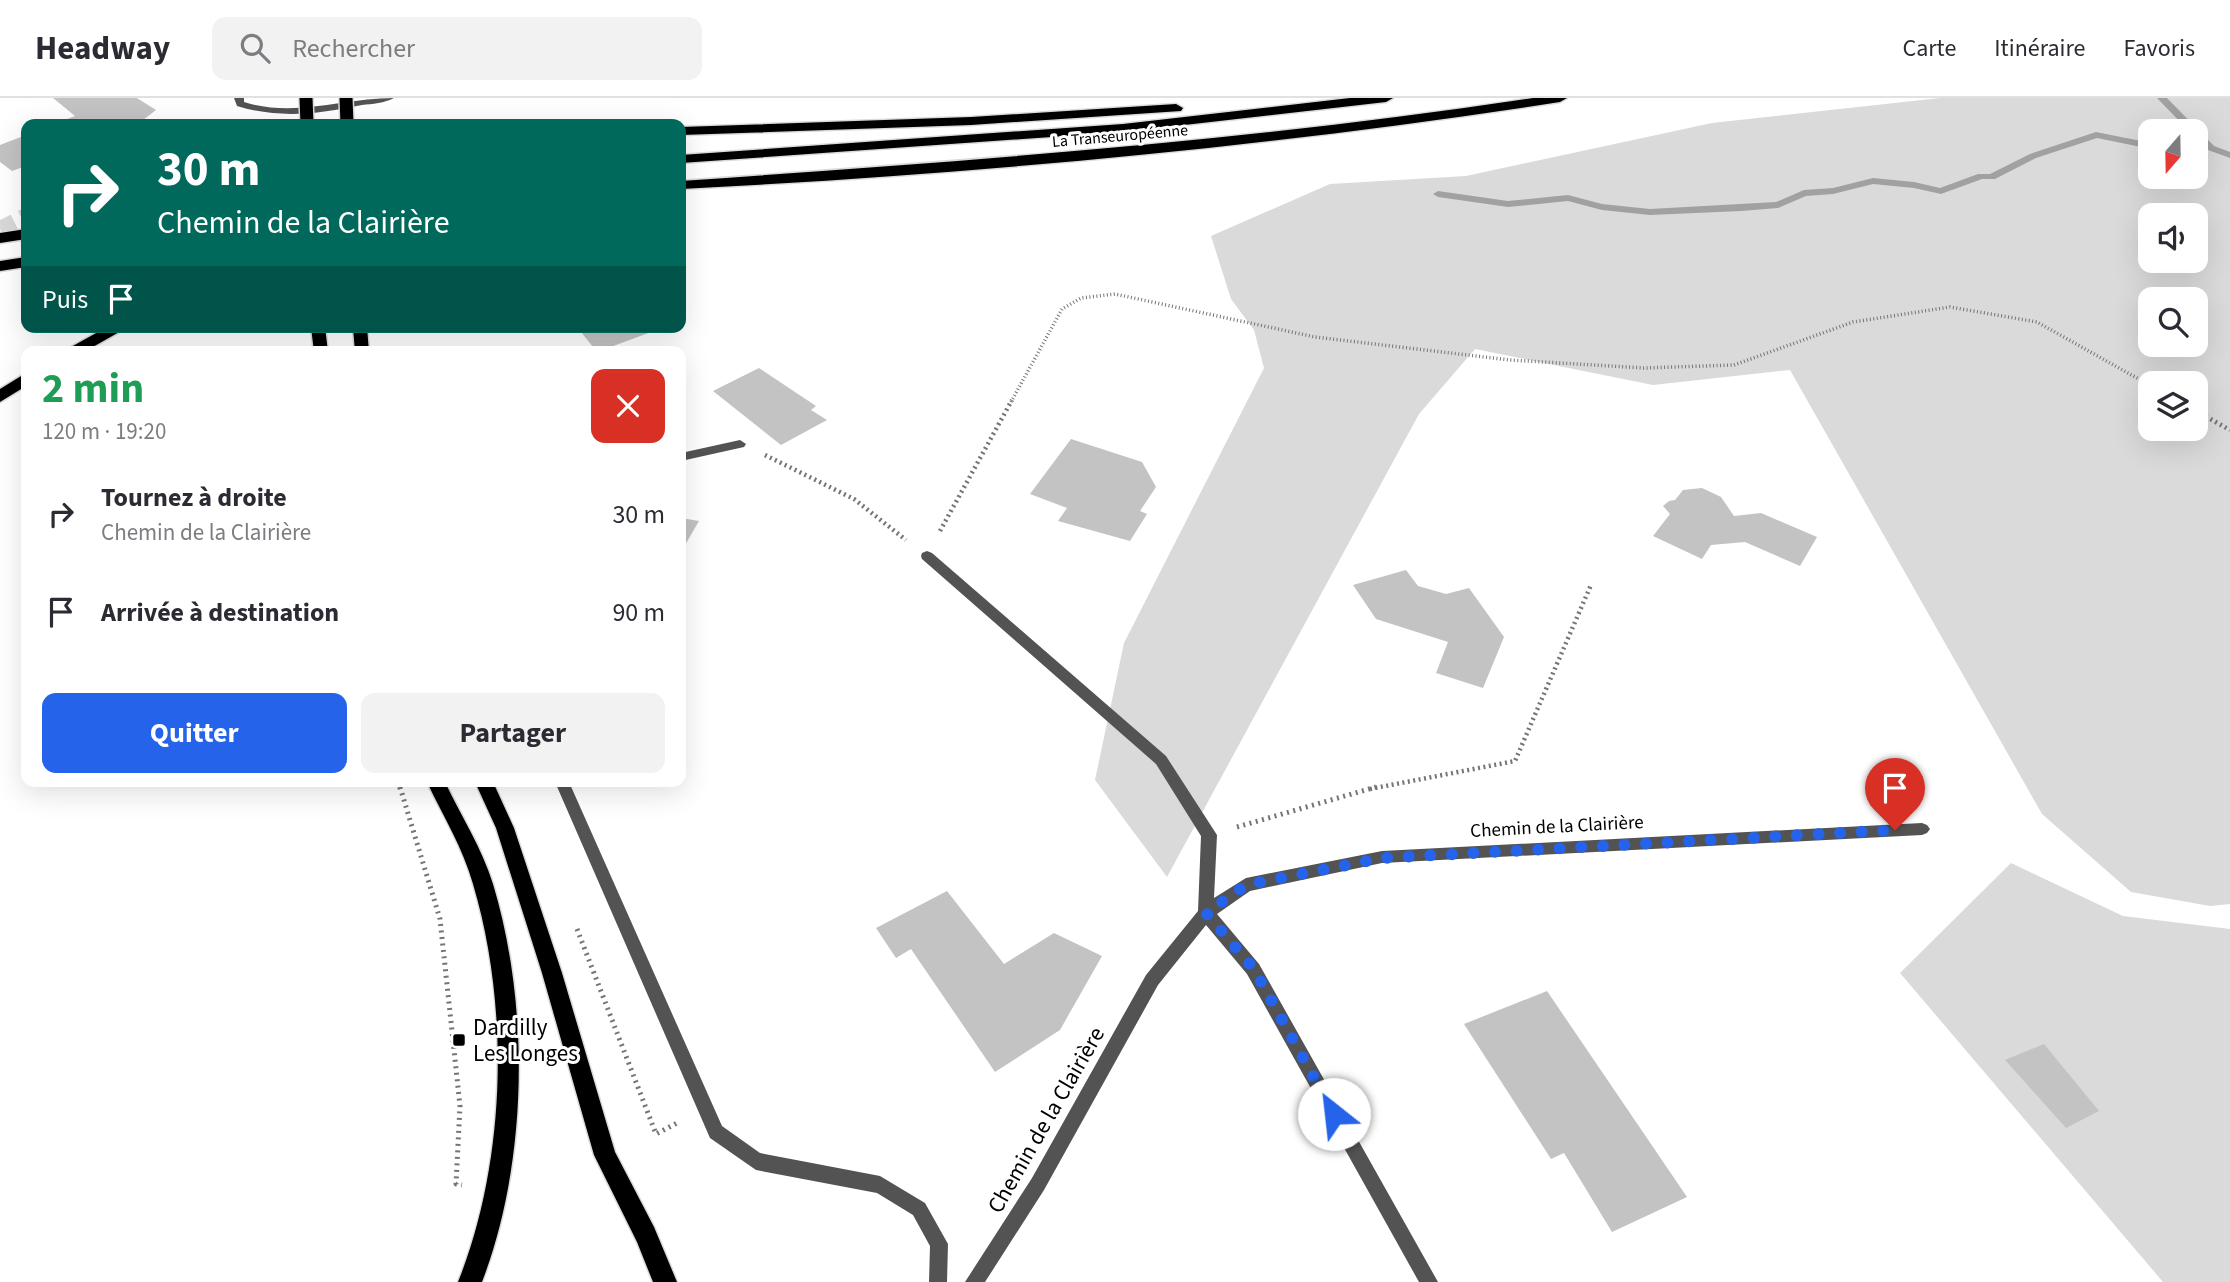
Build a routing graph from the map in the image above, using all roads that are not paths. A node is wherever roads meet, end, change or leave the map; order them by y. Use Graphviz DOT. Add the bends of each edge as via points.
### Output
graph roads {
  1 [pos="239,98"];
  2 [pos="306,98"];
  3 [pos="346,98"];
  4 [pos="389,98"];
  5 [pos="1318,98"];
  6 [pos="1386,98"];
  7 [pos="1560,98"];
  8 [pos="307,119"];
  9 [pos="347,119"];
  10 [pos="686,131"];
  11 [pos="686,159"];
  12 [pos="1009,163"];
  13 [pos="686,185"];
  14 [pos="686,198"];
  15 [pos="21,235"];
  16 [pos="0,238"];
  17 [pos="21,263"];
  18 [pos="0,266"];
  19 [pos="108,333"];
  20 [pos="82,346"];
  21 [pos="21,382"];
  22 [pos="0,397"];
  23 [pos="740,444"];
  24 [pos="686,456"];
  25 [pos="927,556"];
  26 [pos="438,787"];
  27 [pos="486,787"];
  28 [pos="564,787"];
  29 [pos="1922,829"];
  30 [pos="1206,913"];
  31 [pos="470,1282"];
  32 [pos="665,1282"];
  33 [pos="938,1282"];
  34 [pos="974,1282"];
  35 [pos="1429,1282"];
  1 -- 4 [label="street" via="240,104 261,113"];
  2 -- 8 [label="main road, bridge"];
  3 -- 9 [label="main road, bridge"];
  5 -- 10 [label="highway" via="971,121"];
  6 -- 11 [label="highway, La Transeuropéenne" via="1123,128"];
  7 -- 12 [label="highway, La Transeuropéenne" via="1375,126"];
  12 -- 13 [label="highway, La Transeuropéenne"];
  12 -- 14 [label="highway"];
  15 -- 16 [label="highway"];
  17 -- 18 [label="highway"];
  19 -- 20 [label="highway"];
  21 -- 22 [label="highway"];
  23 -- 24 [label="street"];
  25 -- 30 [label="street" via="1160,760 1209,835"];
  26 -- 31 [label="main road" via="482,883 498,953 506,1100 498,1187"];
  27 -- 32 [label="main road" via="505,828 552,973 605,1155"];
  28 -- 33 [label="street" via="716,1132 755,1161 880,1185 919,1209 939,1244"];
  29 -- 30 [label="street, Chemin de la Clairière" via="1382,858 1246,885"];
  30 -- 34 [label="street, Chemin de la Clairière" via="1152,980 1038,1184"];
  30 -- 35 [label="street" via="1254,969"];
}
